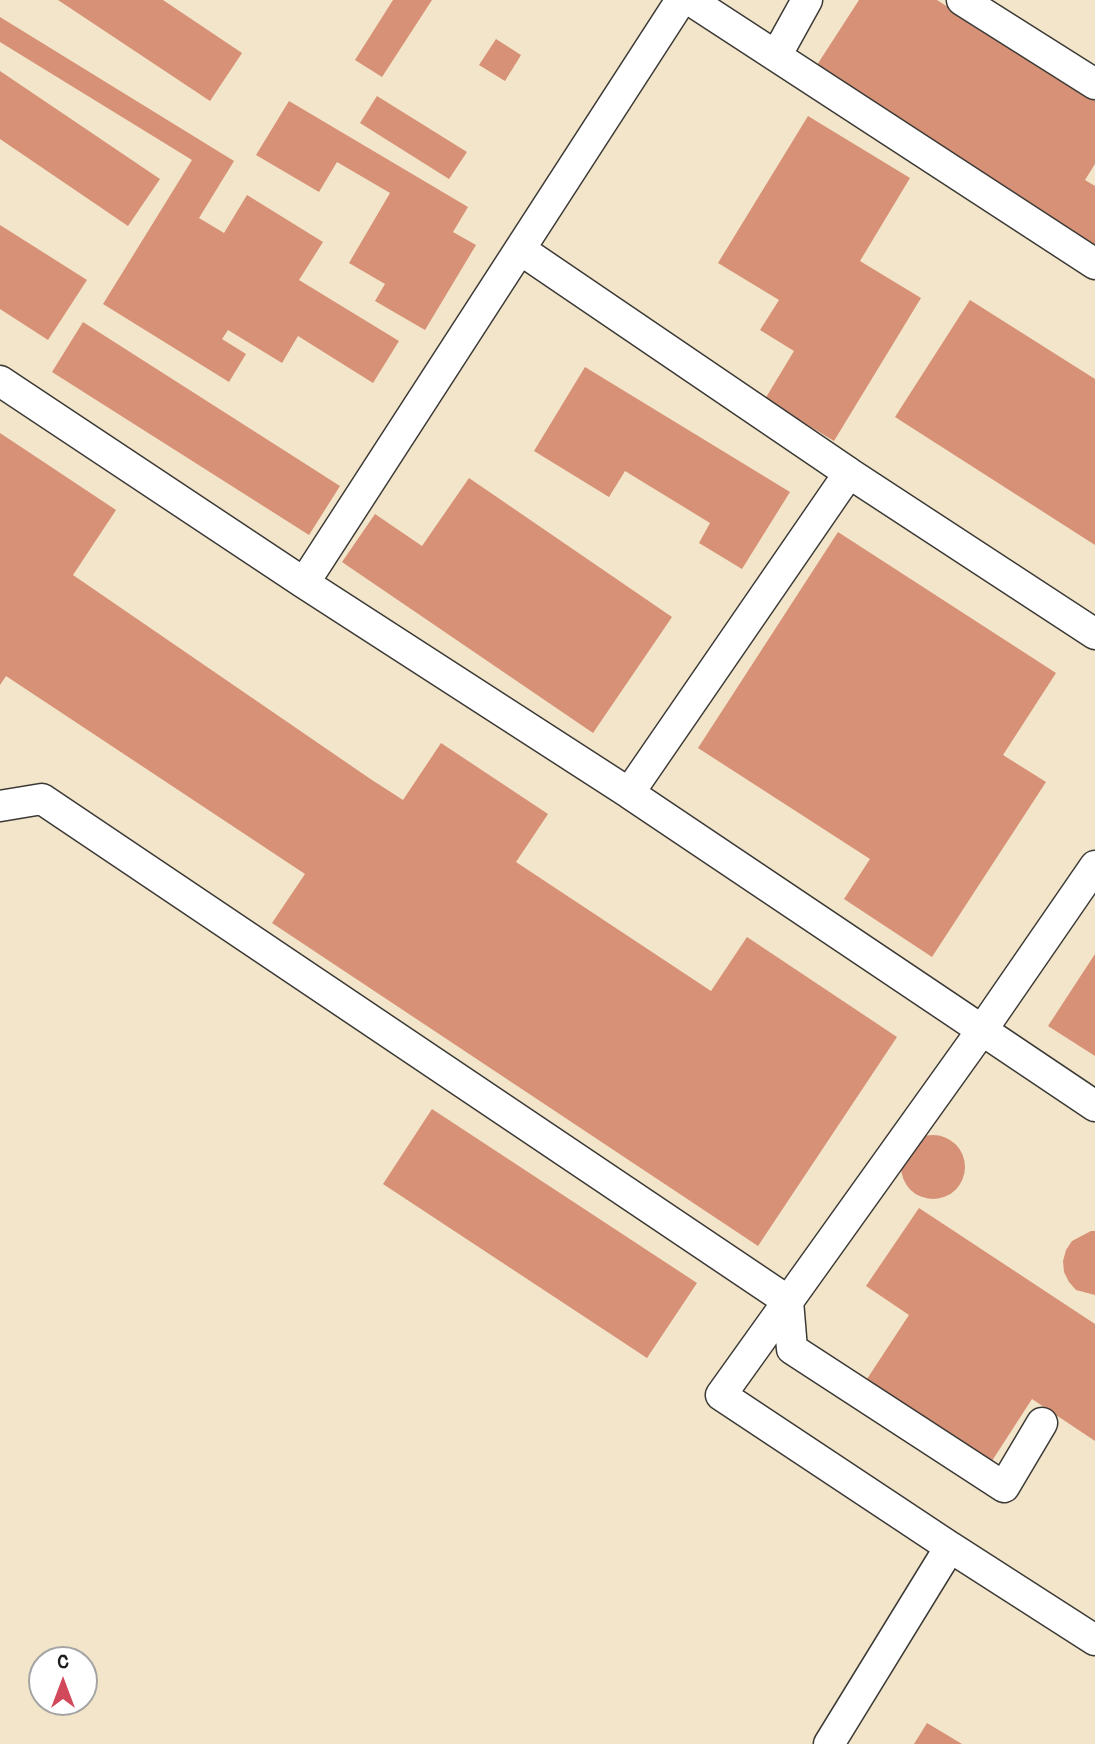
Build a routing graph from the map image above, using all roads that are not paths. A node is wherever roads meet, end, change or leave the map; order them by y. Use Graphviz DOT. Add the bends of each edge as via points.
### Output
graph roads {
  1 [pos="681,0"];
  2 [pos="690,0"];
  3 [pos="807,0"];
  4 [pos="962,0"];
  5 [pos="776,56"];
  6 [pos="1095,84"];
  7 [pos="521,250"];
  8 [pos="1095,264"];
  9 [pos="0,380"];
  10 [pos="849,472"];
  11 [pos="304,583"];
  12 [pos="1095,634"];
  13 [pos="629,793"];
  14 [pos="0,806"];
  15 [pos="1095,866"];
  16 [pos="982,1030"];
  17 [pos="1095,1106"];
  18 [pos="789,1301"];
  19 [pos="1042,1423"];
  20 [pos="950,1547"];
  21 [pos="1095,1640"];
  22 [pos="829,1744"];
  1 -- 7 [label="lane"];
  2 -- 5 [label="lane"];
  3 -- 5 [label="lane"];
  4 -- 6 [label="lane"];
  5 -- 8 [label="lane"];
  7 -- 10 [label="lane"];
  7 -- 11 [label="lane"];
  9 -- 11 [label="lane"];
  10 -- 12 [label="lane"];
  10 -- 13 [label="lane"];
  11 -- 13 [label="lane"];
  13 -- 16 [label="lane"];
  14 -- 18 [label="lane" via="43,799"];
  15 -- 16 [label="lane"];
  16 -- 17 [label="lane"];
  16 -- 18 [label="lane"];
  18 -- 19 [label="lane" via="792,1349 1004,1487"];
  18 -- 20 [label="lane" via="721,1395"];
  20 -- 21 [label="lane"];
  20 -- 22 [label="lane"];
}
